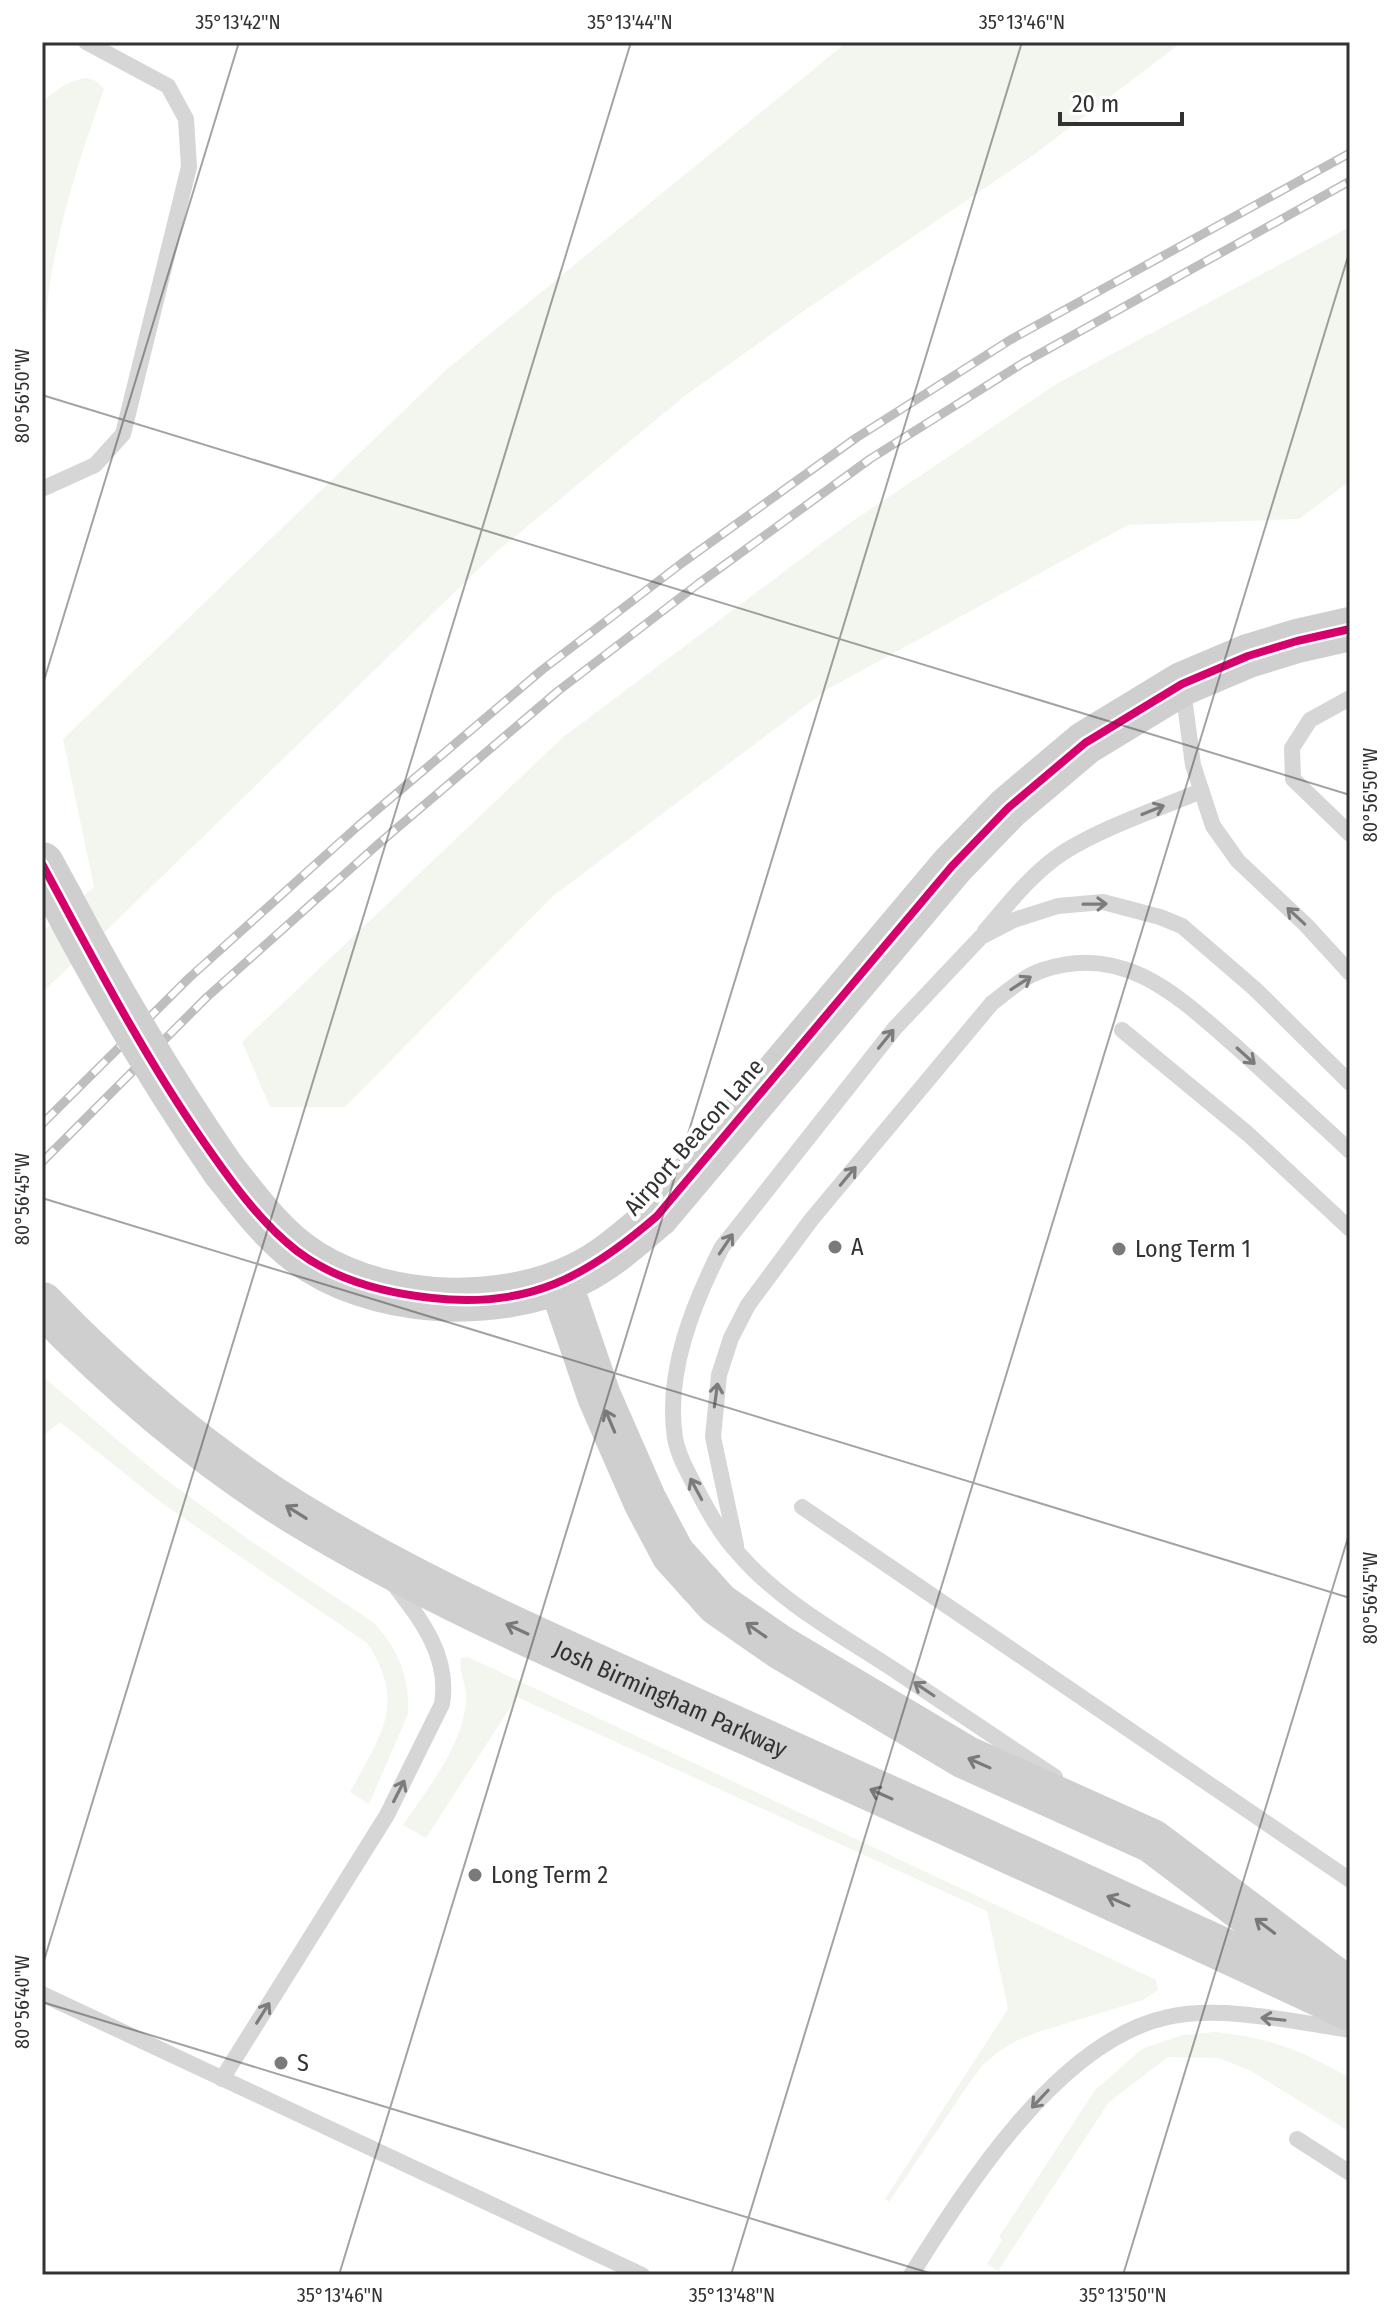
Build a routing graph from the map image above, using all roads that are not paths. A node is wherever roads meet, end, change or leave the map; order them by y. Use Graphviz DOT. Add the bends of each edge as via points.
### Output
graph roads {
  1 [pos="86,42"];
  2 [pos="42,489"];
  3 [pos="1350,629"];
  4 [pos="1182,684"];
  5 [pos="1350,698"];
  6 [pos="1201,791"];
  7 [pos="1350,834"];
  8 [pos="51,882"];
  9 [pos="981,937"];
  10 [pos="1350,973"];
  11 [pos="1122,1030"];
  12 [pos="1350,1083"];
  13 [pos="1350,1151"];
  14 [pos="1350,1229"];
  15 [pos="560,1282"];
  16 [pos="42,1304"];
  17 [pos="802,1507"];
  18 [pos="364,1551"];
  19 [pos="738,1554"];
  20 [pos="1152,1841"];
  21 [pos="1350,1880"];
  22 [pos="1350,1990"];
  23 [pos="42,1994"];
  24 [pos="1350,2009"];
  25 [pos="1350,2030"];
  26 [pos="222,2079"];
  27 [pos="1297,2139"];
  28 [pos="1350,2173"];
  29 [pos="642,2275"];
  30 [pos="911,2275"];
  1 -- 2 [label="lane" via="168,86 186,119 189,167 123,434 95,465"];
  3 -- 4 [label="main road, Airport Beacon Lane" via="1248,656"];
  4 -- 6 [label="lane"];
  4 -- 15 [label="main road, Airport Beacon Lane" via="1085,743 1008,808 952,866 657,1216 604,1259"];
  5 -- 7 [label="lane" via="1310,720 1292,748 1293,779"];
  9 -- 6 [label="lane, one-way" via="1019,890 1064,852"];
  10 -- 6 [label="lane, one-way" via="1238,861 1213,826"];
  8 -- 15 [label="main road, Airport Beacon Lane, bridge" via="179,1106 264,1221 298,1252 351,1280 412,1296 492,1299"];
  9 -- 12 [label="lane, one-way" via="1058,906 1103,902 1160,917 1194,934"];
  19 -- 9 [label="lane, one-way" via="708,1512 676,1442 678,1367 704,1283 722,1247 813,1129 895,1028"];
  11 -- 14 [label="lane" via="1248,1134"];
  19 -- 13 [label="lane, one-way" via="713,1437 719,1375 731,1338 748,1305 811,1220 992,1003 1020,981 1043,970 1098,963 1147,976 1201,1016"];
  20 -- 15 [label="main road, one-way" via="965,1757 718,1604 673,1554 645,1501 599,1396"];
  18 -- 16 [label="main road, Josh Birmingham Parkway, one-way" via="295,1512 172,1426"];
  17 -- 21 [label="lane"];
  24 -- 18 [label="main road, Josh Birmingham Parkway, one-way" via="550,1644"];
  26 -- 18 [label="lane, one-way" via="387,1815 442,1704 442,1664 433,1640"];
  20 -- 19 [label="lane, one-way" via="786,1598"];
  22 -- 20 [label="main road, one-way"];
  23 -- 26 [label="lane"];
  25 -- 30 [label="lane, one-way" via="1199,2014 1170,2016 1111,2038 1032,2107 961,2198"];
  26 -- 29 [label="lane"];
  27 -- 28 [label="lane"];
}
